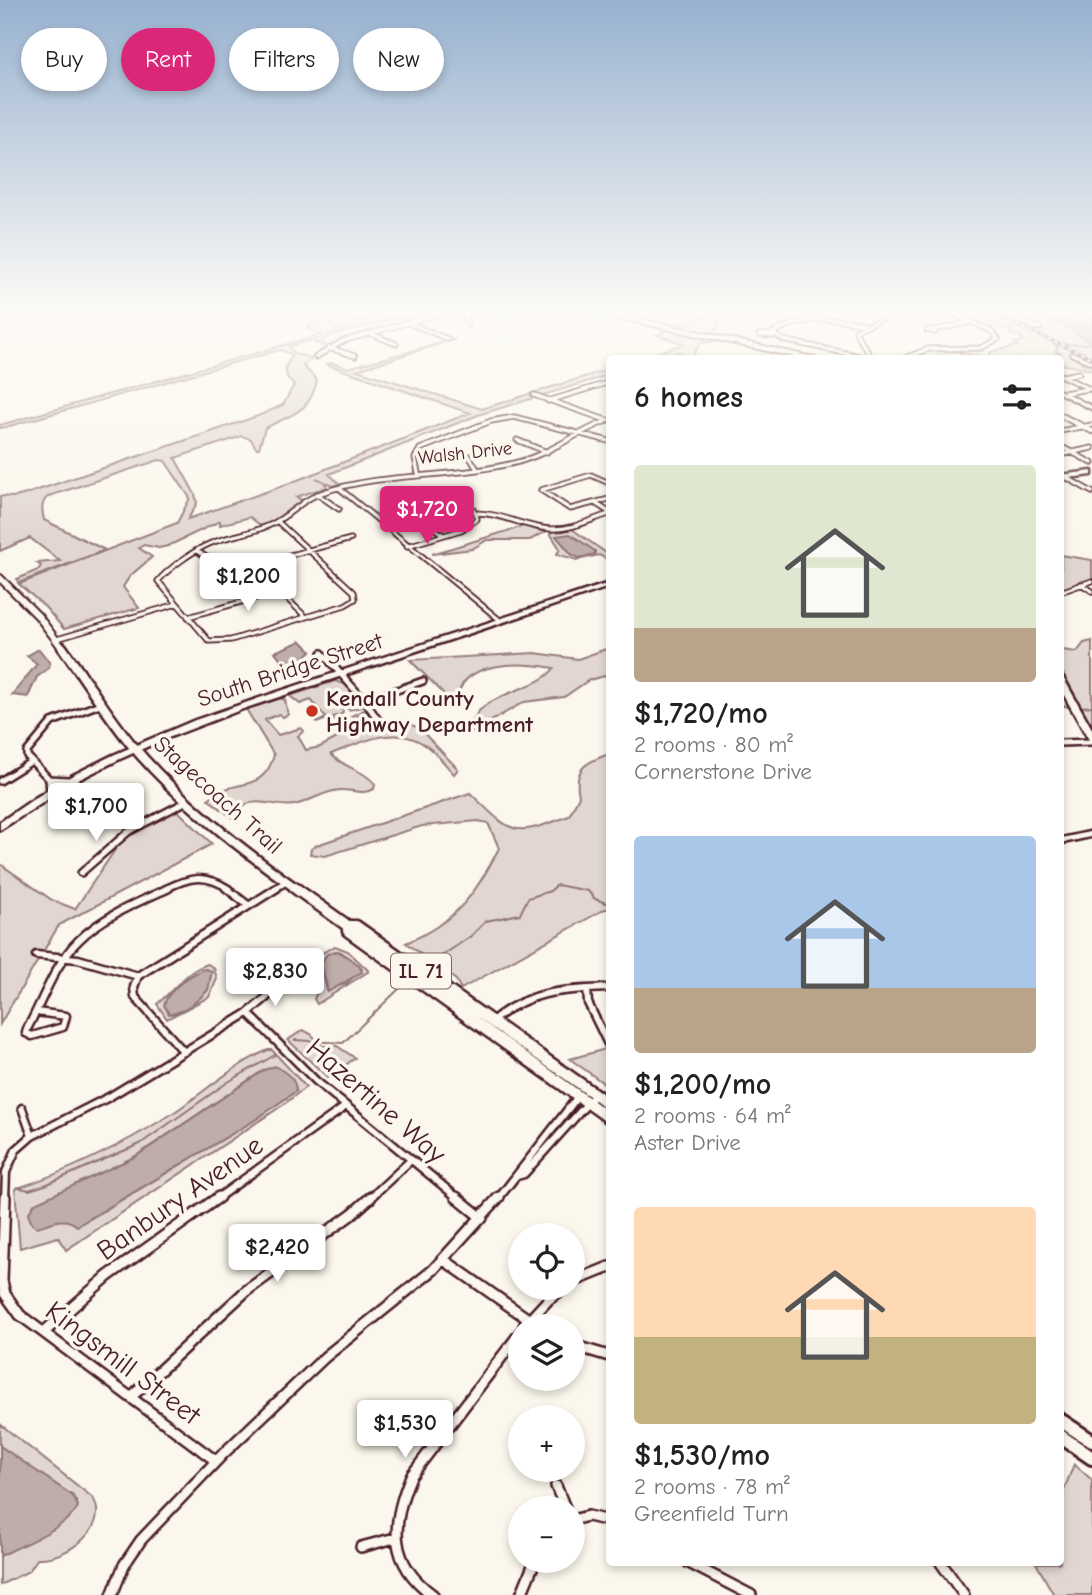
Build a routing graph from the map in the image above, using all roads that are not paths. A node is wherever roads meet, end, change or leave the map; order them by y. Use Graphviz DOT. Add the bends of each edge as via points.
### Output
graph roads {
  1 [pos="589,388"];
  2 [pos="1091,389"];
  3 [pos="1064,393"];
  4 [pos="1064,394"];
  5 [pos="534,395"];
  6 [pos="548,401"];
  7 [pos="1092,408"];
  8 [pos="1064,417"];
  9 [pos="606,419"];
  10 [pos="606,421"];
  11 [pos="1092,425"];
  12 [pos="1084,427"];
  13 [pos="1064,430"];
  14 [pos="1092,431"];
  15 [pos="579,434"];
  16 [pos="517,440"];
  17 [pos="606,440"];
  18 [pos="1064,448"];
  19 [pos="1092,448"];
  20 [pos="547,452"];
  21 [pos="1072,452"];
  22 [pos="1064,454"];
  23 [pos="469,456"];
  24 [pos="1092,463"];
  25 [pos="477,469"];
  26 [pos="418,473"];
  27 [pos="1092,473"];
  28 [pos="366,474"];
  29 [pos="1064,477"];
  30 [pos="372,480"];
  31 [pos="606,482"];
  32 [pos="339,488"];
  33 [pos="1092,492"];
  34 [pos="317,494"];
  35 [pos="606,500"];
  36 [pos="595,503"];
  37 [pos="404,504"];
  38 [pos="411,506"];
  39 [pos="339,509"];
  40 [pos="606,511"];
  41 [pos="476,513"];
  42 [pos="606,514"];
  43 [pos="277,521"];
  44 [pos="443,535"];
  45 [pos="351,539"];
  46 [pos="407,546"];
  47 [pos="311,550"];
  48 [pos="197,551"];
  49 [pos="0,578"];
  50 [pos="1092,581"];
  51 [pos="1081,584"];
  52 [pos="606,586"];
  53 [pos="1064,590"];
  54 [pos="1092,591"];
  55 [pos="176,603"];
  56 [pos="188,617"];
  57 [pos="306,617"];
  58 [pos="501,621"];
  59 [pos="56,638"];
  60 [pos="322,653"];
  61 [pos="341,673"];
  62 [pos="423,681"];
  63 [pos="1064,687"];
  64 [pos="365,701"];
  65 [pos="100,704"];
  66 [pos="383,727"];
  67 [pos="1092,740"];
  68 [pos="1064,743"];
  69 [pos="134,746"];
  70 [pos="32,761"];
  71 [pos="49,779"];
  72 [pos="69,780"];
  73 [pos="0,781"];
  74 [pos="50,791"];
  75 [pos="187,801"];
  76 [pos="0,827"];
  77 [pos="1092,834"];
  78 [pos="1064,840"];
  79 [pos="80,873"];
  80 [pos="286,881"];
  81 [pos="248,905"];
  82 [pos="36,955"];
  83 [pos="67,957"];
  84 [pos="138,976"];
  85 [pos="274,980"];
  86 [pos="606,988"];
  87 [pos="587,989"];
  88 [pos="36,1012"];
  89 [pos="248,1013"];
  90 [pos="487,1025"];
  91 [pos="606,1040"];
  92 [pos="184,1052"];
  93 [pos="587,1095"];
  94 [pos="606,1103"];
  95 [pos="346,1106"];
  96 [pos="22,1108"];
  97 [pos="606,1115"];
  98 [pos="32,1136"];
  99 [pos="411,1160"];
  100 [pos="482,1218"];
  101 [pos="444,1260"];
  102 [pos="606,1268"];
  103 [pos="585,1277"];
  104 [pos="551,1300"];
  105 [pos="515,1314"];
  106 [pos="537,1314"];
  107 [pos="44,1332"];
  108 [pos="508,1349"];
  109 [pos="585,1349"];
  110 [pos="606,1355"];
  111 [pos="131,1397"];
  112 [pos="1064,1423"];
  113 [pos="1064,1439"];
  114 [pos="1092,1441"];
  115 [pos="1092,1458"];
  116 [pos="216,1461"];
  117 [pos="556,1486"];
  118 [pos="560,1496"];
  119 [pos="585,1517"];
  120 [pos="606,1520"];
  121 [pos="395,1538"];
  122 [pos="361,1547"];
  123 [pos="695,1566"];
  124 [pos="943,1566"];
  125 [pos="531,1573"];
  126 [pos="112,1595"];
  127 [pos="433,1595"];
  128 [pos="521,1595"];
  129 [pos="751,1595"];
  130 [pos="964,1595"];
  1 -- 6 [label="street"];
  2 -- 3 [label="street"];
  4 -- 7 [label="street"];
  5 -- 6 [label="street"];
  6 -- 9 [label="street"];
  8 -- 12 [label="street"];
  10 -- 15 [label="street, Walsh Drive"];
  11 -- 12 [label="street"];
  12 -- 13 [label="street"];
  12 -- 14 [label="street"];
  15 -- 17 [label="street"];
  15 -- 20 [label="street, Walsh Drive"];
  15 -- 26 [label="street" via="514,416 491,421 424,446 415,455"];
  16 -- 20 [label="street"];
  18 -- 21 [label="street"];
  19 -- 21 [label="street"];
  20 -- 25 [label="street, Walsh Drive"];
  21 -- 22 [label="street"];
  21 -- 24 [label="street"];
  23 -- 25 [label="street"];
  25 -- 26 [label="street, Walsh Drive"];
  26 -- 30 [label="street, Walsh Drive"];
  27 -- 29 [label="highway"];
  28 -- 30 [label="street"];
  29 -- 33 [label="street"];
  30 -- 32 [label="street, Walsh Drive"];
  31 -- 36 [label="street" via="591,475 541,489 570,509"];
  32 -- 34 [label="street, Walsh Drive"];
  32 -- 46 [label="street"];
  34 -- 39 [label="street"];
  34 -- 43 [label="street, Walsh Drive"];
  35 -- 36 [label="street"];
  36 -- 40 [label="street"];
  37 -- 38 [label="street"];
  38 -- 41 [label="street" via="462,496"];
  38 -- 44 [label="street"];
  41 -- 42 [label="street" via="498,513 555,529"];
  41 -- 44 [label="street" via="471,525"];
  43 -- 47 [label="street"];
  43 -- 48 [label="street, Walsh Drive" via="216,540"];
  44 -- 46 [label="street"];
  45 -- 47 [label="street"];
  46 -- 58 [label="street"];
  47 -- 48 [label="street" via="227,571"];
  47 -- 57 [label="street" via="357,599"];
  48 -- 55 [label="street, Walsh Drive" via="159,580"];
  49 -- 59 [label="main road, Stagecoach Trail / IL 71"];
  50 -- 51 [label="street"];
  51 -- 53 [label="street"];
  51 -- 54 [label="street"];
  52 -- 58 [label="highway, South Bridge Street"];
  55 -- 56 [label="street"];
  55 -- 59 [label="street"];
  56 -- 57 [label="street" via="278,593"];
  56 -- 57 [label="street" via="204,638 214,643"];
  58 -- 61 [label="highway, South Bridge Street"];
  59 -- 65 [label="main road, Stagecoach Trail / IL 71"];
  60 -- 61 [label="street"];
  61 -- 64 [label="street"];
  61 -- 69 [label="highway, South Bridge Street"];
  62 -- 64 [label="street"];
  63 -- 67 [label="main road"];
  64 -- 66 [label="street"];
  65 -- 69 [label="main road, Stagecoach Trail / IL 71"];
  65 -- 70 [label="street" via="47,727 27,752"];
  67 -- 68 [label="street"];
  69 -- 72 [label="highway, South Bridge Street"];
  69 -- 75 [label="main road, Stagecoach Trail / IL 71"];
  70 -- 71 [label="street"];
  70 -- 73 [label="street"];
  71 -- 72 [label="street"];
  71 -- 74 [label="street"];
  72 -- 74 [label="highway, South Bridge Street"];
  74 -- 76 [label="highway, South Bridge Street"];
  75 -- 79 [label="street" via="128,832"];
  75 -- 80 [label="main road, Stagecoach Trail / IL 71"];
  77 -- 78 [label="street"];
  80 -- 81 [label="street"];
  80 -- 90 [label="main road, Stagecoach Trail / IL 71" via="348,926 348,931"];
  81 -- 83 [label="street" via="214,879 193,876 86,933"];
  81 -- 84 [label="street"];
  82 -- 83 [label="street"];
  83 -- 84 [label="street"];
  83 -- 88 [label="street"];
  84 -- 92 [label="street" via="135,997"];
  85 -- 89 [label="street, Kingsmill Street" via="267,997"];
  86 -- 87 [label="street"];
  87 -- 90 [label="street" via="544,991 526,997"];
  87 -- 91 [label="street" via="588,1003"];
  88 -- 88 [label="street" via="28,1035 60,1029 67,1020 62,1015"];
  89 -- 92 [label="street, Kingsmill Street"];
  89 -- 95 [label="street, Hazertine Way"];
  90 -- 93 [label="main road, Stagecoach Trail / IL 71"];
  92 -- 98 [label="street, Kingsmill Street"];
  93 -- 94 [label="main road, Stagecoach Trail / IL 71"];
  93 -- 97 [label="main road, Stagecoach Trail / IL 71"];
  93 -- 100 [label="street"];
  95 -- 99 [label="street, Hazertine Way"];
  95 -- 107 [label="street, Banbury Avenue" via="108,1276"];
  96 -- 98 [label="street"];
  98 -- 107 [label="street, Kingsmill Street" via="16,1150 6,1172 2,1281 20,1315"];
  99 -- 100 [label="street, Hazertine Way"];
  99 -- 111 [label="street" via="352,1214 250,1288"];
  100 -- 101 [label="street"];
  101 -- 105 [label="street"];
  101 -- 116 [label="street" via="344,1340"];
  102 -- 103 [label="street"];
  104 -- 106 [label="street"];
  107 -- 111 [label="street, Kingsmill Street"];
  108 -- 121 [label="street" via="411,1476 400,1499"];
  109 -- 110 [label="street"];
  111 -- 116 [label="street, Kingsmill Street"];
  112 -- 114 [label="main road"];
  113 -- 115 [label="main road"];
  116 -- 126 [label="street" via="127,1556"];
  117 -- 118 [label="street"];
  119 -- 120 [label="street"];
  121 -- 122 [label="street"];
  121 -- 127 [label="street" via="412,1576"];
  123 -- 129 [label="street"];
  124 -- 130 [label="street"];
  125 -- 128 [label="street"];
}
